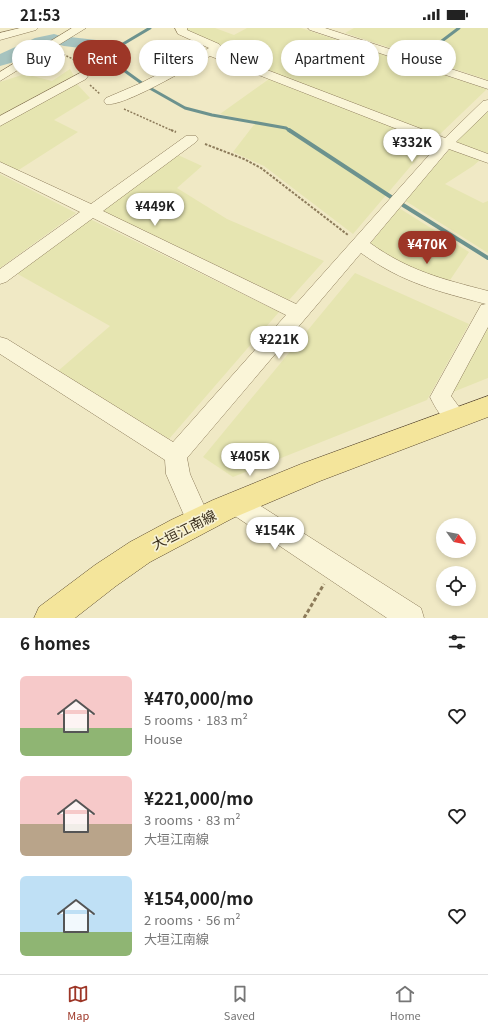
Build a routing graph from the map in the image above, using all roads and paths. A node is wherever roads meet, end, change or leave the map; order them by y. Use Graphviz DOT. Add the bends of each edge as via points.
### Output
graph roads {
  1 [pos="32,28"];
  2 [pos="62,28"];
  3 [pos="181,28"];
  4 [pos="314,28"];
  5 [pos="77,30"];
  6 [pos="0,37"];
  7 [pos="215,49"];
  8 [pos="0,76"];
  9 [pos="82,76"];
  10 [pos="488,85"];
  11 [pos="111,101"];
  12 [pos="488,104"];
  13 [pos="0,122"];
  14 [pos="191,139"];
  15 [pos="447,143"];
  16 [pos="488,159"];
  17 [pos="0,166"];
  18 [pos="91,212"];
  19 [pos="359,243"];
  20 [pos="0,278"];
  21 [pos="488,298"];
  22 [pos="488,310"];
  23 [pos="298,313"];
  24 [pos="0,344"];
  25 [pos="488,406"];
  26 [pos="457,419"];
  27 [pos="175,455"];
  28 [pos="237,504"];
  29 [pos="199,521"];
  30 [pos="334,568"];
  31 [pos="50,618"];
  32 [pos="304,618"];
  33 [pos="411,618"];
  1 -- 6 [label="street"];
  2 -- 5 [label="street"];
  3 -- 7 [label="street" via="182,32 215,46"];
  4 -- 10 [label="street"];
  5 -- 8 [label="street"];
  7 -- 11 [label="street"];
  7 -- 15 [label="street" via="214,54"];
  9 -- 13 [label="street"];
  12 -- 15 [label="street"];
  14 -- 18 [label="street"];
  14 -- 19 [label="path" via="261,168"];
  15 -- 16 [label="street"];
  15 -- 19 [label="street"];
  17 -- 18 [label="street"];
  18 -- 20 [label="street"];
  18 -- 23 [label="street"];
  19 -- 21 [label="street" via="399,270 423,280"];
  19 -- 23 [label="street"];
  22 -- 26 [label="street" via="440,397"];
  23 -- 27 [label="street"];
  24 -- 27 [label="street"];
  25 -- 26 [label="main road, 大垣江南線"];
  26 -- 28 [label="main road, 大垣江南線"];
  27 -- 29 [label="street" via="178,474"];
  28 -- 29 [label="main road, 大垣江南線"];
  28 -- 30 [label="street"];
  29 -- 31 [label="main road, 大垣江南線" via="140,553"];
  30 -- 32 [label="path"];
  30 -- 33 [label="street"];
}
